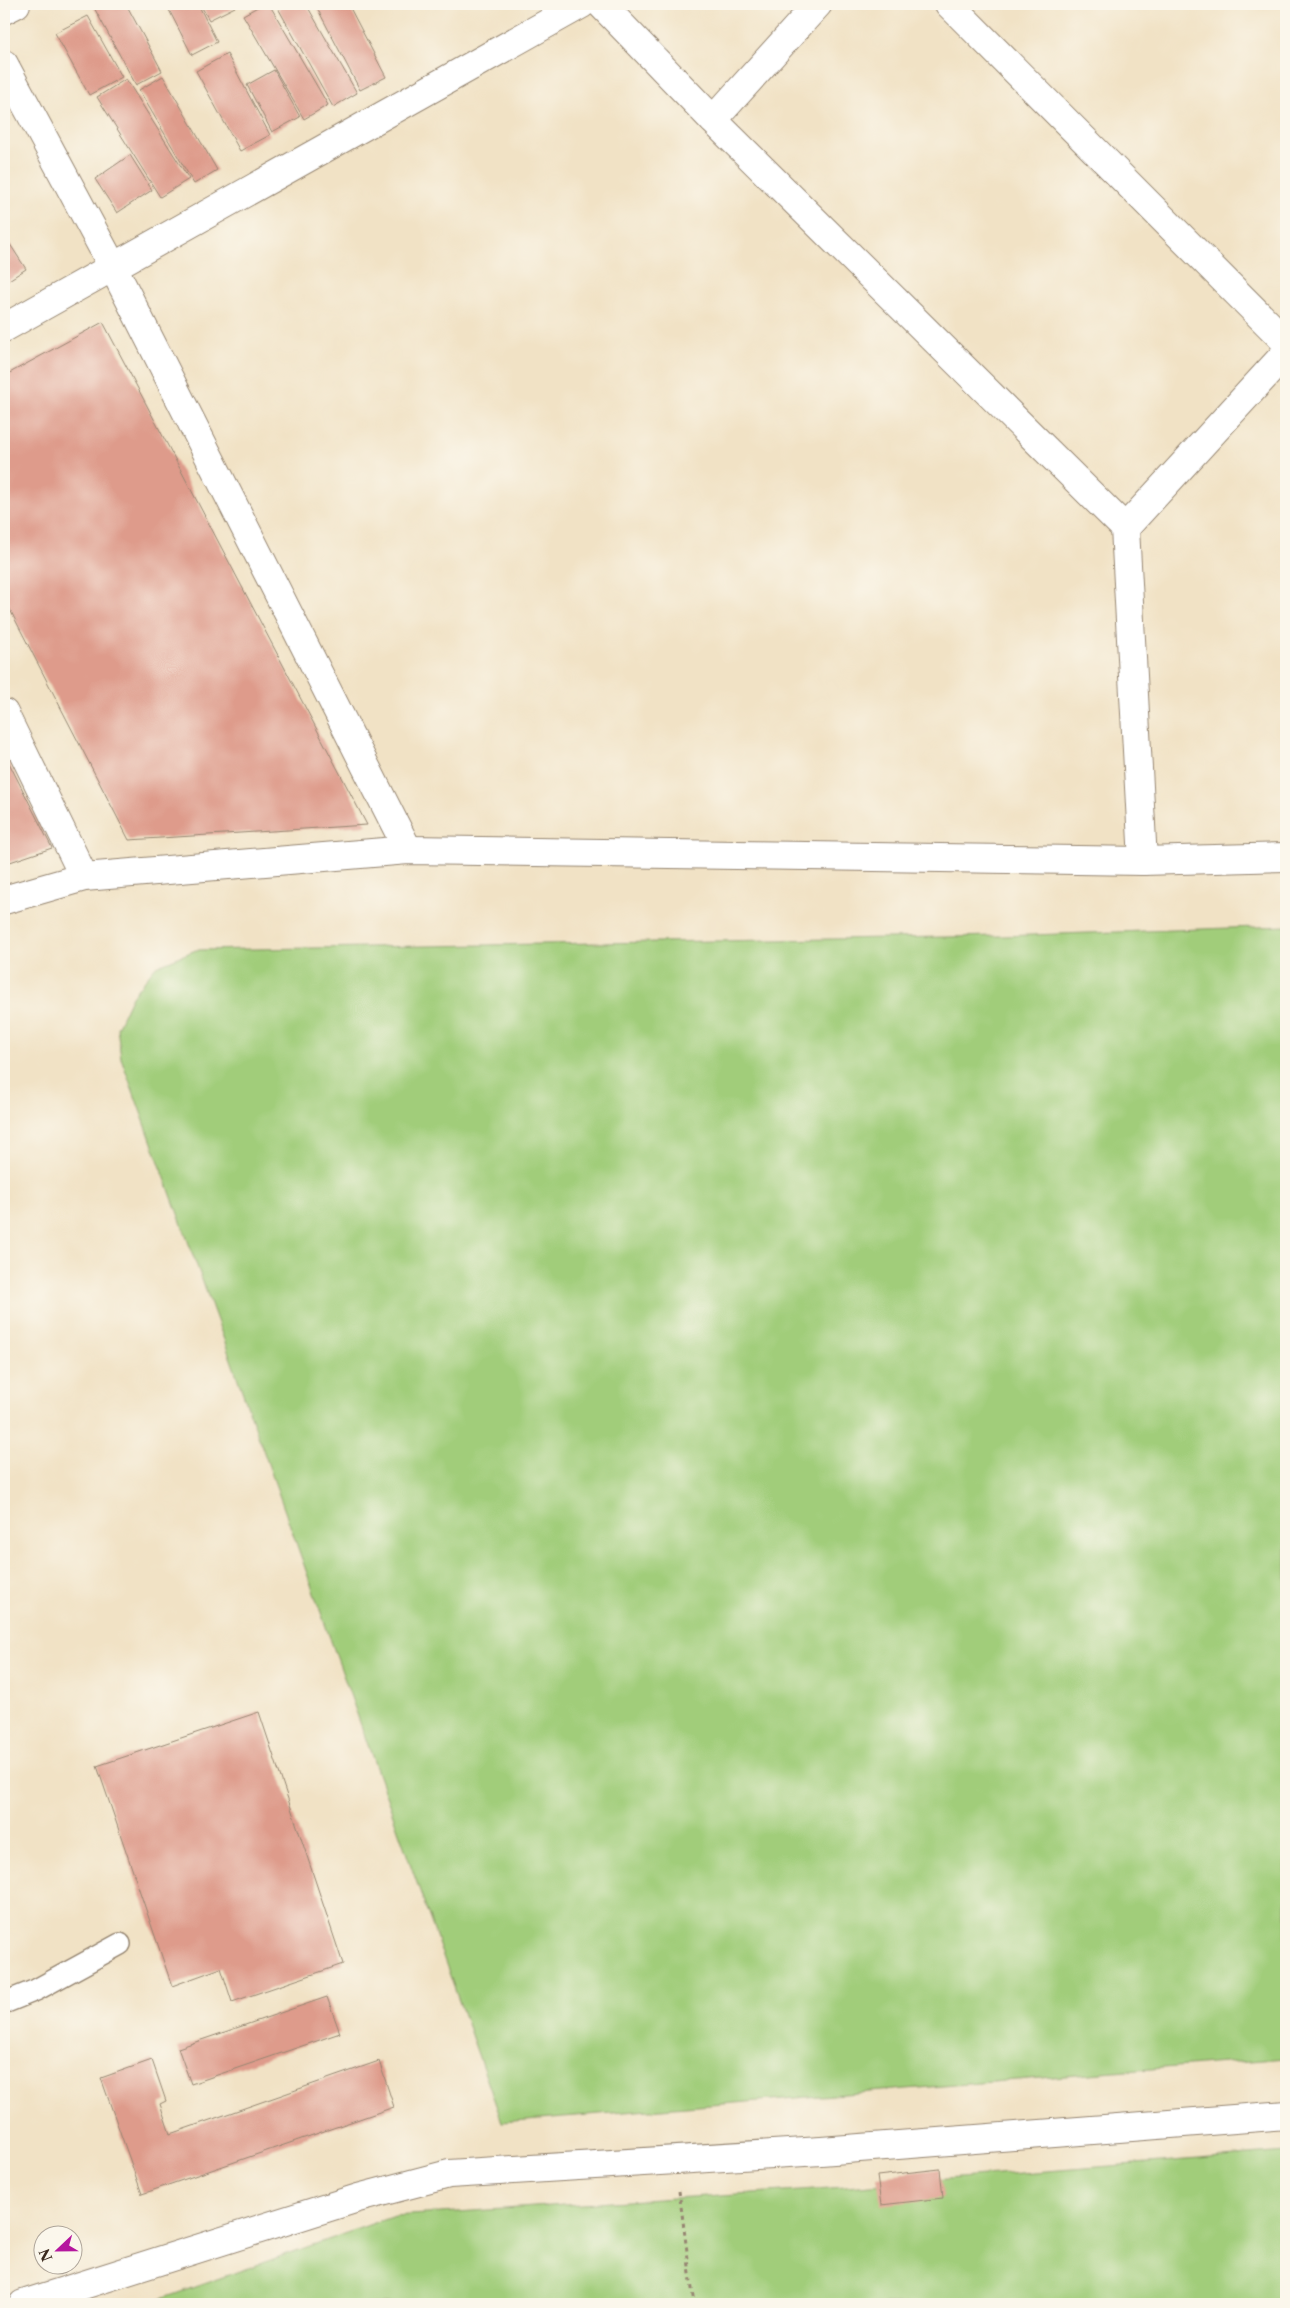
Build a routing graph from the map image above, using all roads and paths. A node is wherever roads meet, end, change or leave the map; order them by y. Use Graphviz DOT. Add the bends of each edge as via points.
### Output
graph roads {
  1 [pos="16,4"];
  2 [pos="582,4"];
  3 [pos="601,4"];
  4 [pos="818,4"];
  5 [pos="949,4"];
  6 [pos="4,10"];
  7 [pos="4,64"];
  8 [pos="713,120"];
  9 [pos="112,267"];
  10 [pos="4,328"];
  11 [pos="1286,342"];
  12 [pos="1286,352"];
  13 [pos="1125,528"];
  14 [pos="4,714"];
  15 [pos="408,850"];
  16 [pos="1286,857"];
  17 [pos="1143,861"];
  18 [pos="84,877"];
  19 [pos="4,900"];
  20 [pos="120,1944"];
  21 [pos="4,2003"];
  22 [pos="1286,2115"];
  23 [pos="680,2196"];
  24 [pos="23,2304"];
  25 [pos="694,2304"];
  1 -- 6 [label="street"];
  2 -- 9 [label="street"];
  3 -- 8 [label="street"];
  4 -- 8 [label="street"];
  5 -- 11 [label="street"];
  7 -- 9 [label="street"];
  8 -- 13 [label="street"];
  9 -- 10 [label="street"];
  9 -- 15 [label="street"];
  12 -- 13 [label="street"];
  13 -- 17 [label="street"];
  14 -- 18 [label="street"];
  15 -- 17 [label="street"];
  15 -- 18 [label="street"];
  16 -- 17 [label="street"];
  18 -- 19 [label="street"];
  20 -- 21 [label="lane" via="36,1990"];
  22 -- 24 [label="street" via="821,2151 449,2174 358,2198"];
  23 -- 25 [label="path"];
}
